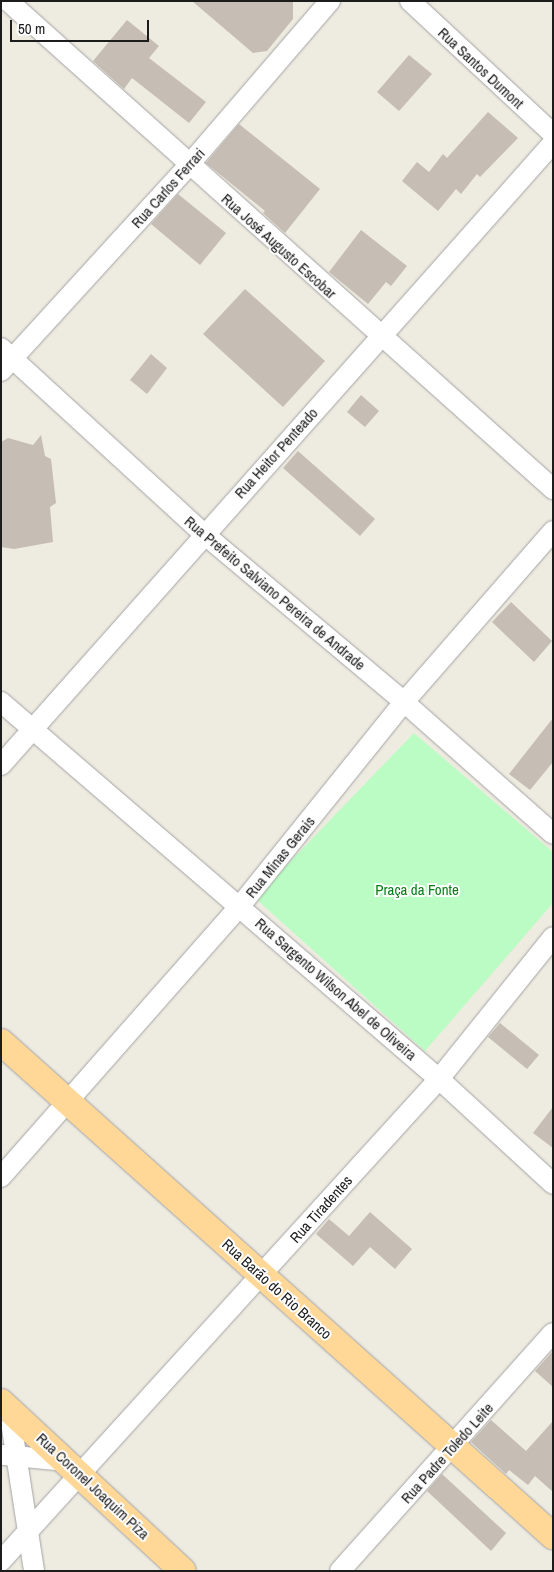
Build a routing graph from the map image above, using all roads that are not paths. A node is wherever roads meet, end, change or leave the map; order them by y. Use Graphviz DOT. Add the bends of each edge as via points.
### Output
graph roads {
  1 [pos="8,1"];
  2 [pos="330,1"];
  3 [pos="410,1"];
  4 [pos="553,134"];
  5 [pos="553,143"];
  6 [pos="188,166"];
  7 [pos="381,336"];
  8 [pos="5,359"];
  9 [pos="553,488"];
  10 [pos="553,531"];
  11 [pos="204,534"];
  12 [pos="1,702"];
  13 [pos="404,702"];
  14 [pos="30,728"];
  15 [pos="1,765"];
  16 [pos="553,834"];
  17 [pos="240,906"];
  18 [pos="553,937"];
  19 [pos="1,1042"];
  20 [pos="439,1079"];
  21 [pos="68,1102"];
  22 [pos="1,1177"];
  23 [pos="553,1184"];
  24 [pos="261,1275"];
  25 [pos="553,1333"];
  26 [pos="5,1405"];
  27 [pos="453,1448"];
  28 [pos="8,1455"];
  29 [pos="73,1468"];
  30 [pos="27,1533"];
  31 [pos="553,1536"];
  32 [pos="1,1561"];
  33 [pos="34,1571"];
  34 [pos="183,1571"];
  35 [pos="340,1571"];
  1 -- 6 [label="street, Rua José Augusto Escobar"];
  2 -- 6 [label="street, Rua Carlos Ferrari"];
  3 -- 4 [label="street, Rua Santos Dumont"];
  5 -- 7 [label="street, Rua Heitor Penteado"];
  6 -- 7 [label="street, Rua José Augusto Escobar"];
  6 -- 8 [label="street, Rua Carlos Ferrari"];
  7 -- 9 [label="street, Rua José Augusto Escobar"];
  7 -- 11 [label="street, Rua Heitor Penteado"];
  8 -- 11 [label="street, Rua Prefeito Salviano Pereira de Andrade"];
  10 -- 13 [label="street, Rua Minas Gerais"];
  11 -- 13 [label="street, Rua Prefeito Salviano Pereira de Andrade"];
  11 -- 14 [label="street, Rua Heitor Penteado"];
  12 -- 14 [label="street, Rua Sargento Wilson Abel de Oliveira"];
  13 -- 16 [label="street, Rua Prefeito Salviano Pereira de Andrade"];
  13 -- 17 [label="street, Rua Minas Gerais"];
  14 -- 15 [label="street, Rua Heitor Penteado"];
  14 -- 17 [label="street, Rua Sargento Wilson Abel de Oliveira"];
  17 -- 20 [label="street, Rua Sargento Wilson Abel de Oliveira"];
  17 -- 21 [label="street, Rua Minas Gerais"];
  18 -- 20 [label="street, Rua Tiradentes"];
  19 -- 21 [label="main road, Rua Barão do Rio Branco"];
  20 -- 23 [label="street, Rua Sargento Wilson Abel de Oliveira"];
  20 -- 24 [label="street, Rua Tiradentes"];
  21 -- 22 [label="street, Rua Minas Gerais"];
  21 -- 24 [label="main road, Rua Barão do Rio Branco"];
  24 -- 27 [label="main road, Rua Barão do Rio Branco"];
  24 -- 29 [label="street, Rua Tiradentes"];
  25 -- 27 [label="street, Rua Padre Toledo Leite"];
  26 -- 28 [label="street"];
  26 -- 29 [label="main road, Rua Coronel Joaquim Piza"];
  27 -- 31 [label="main road, Rua Barão do Rio Branco"];
  27 -- 35 [label="street, Rua Padre Toledo Leite"];
  28 -- 29 [label="street"];
  28 -- 30 [label="street"];
  29 -- 30 [label="street, Rua Tiradentes"];
  29 -- 34 [label="main road, Rua Coronel Joaquim Piza"];
  30 -- 32 [label="street, Rua Tiradentes"];
  30 -- 33 [label="street"];
}
